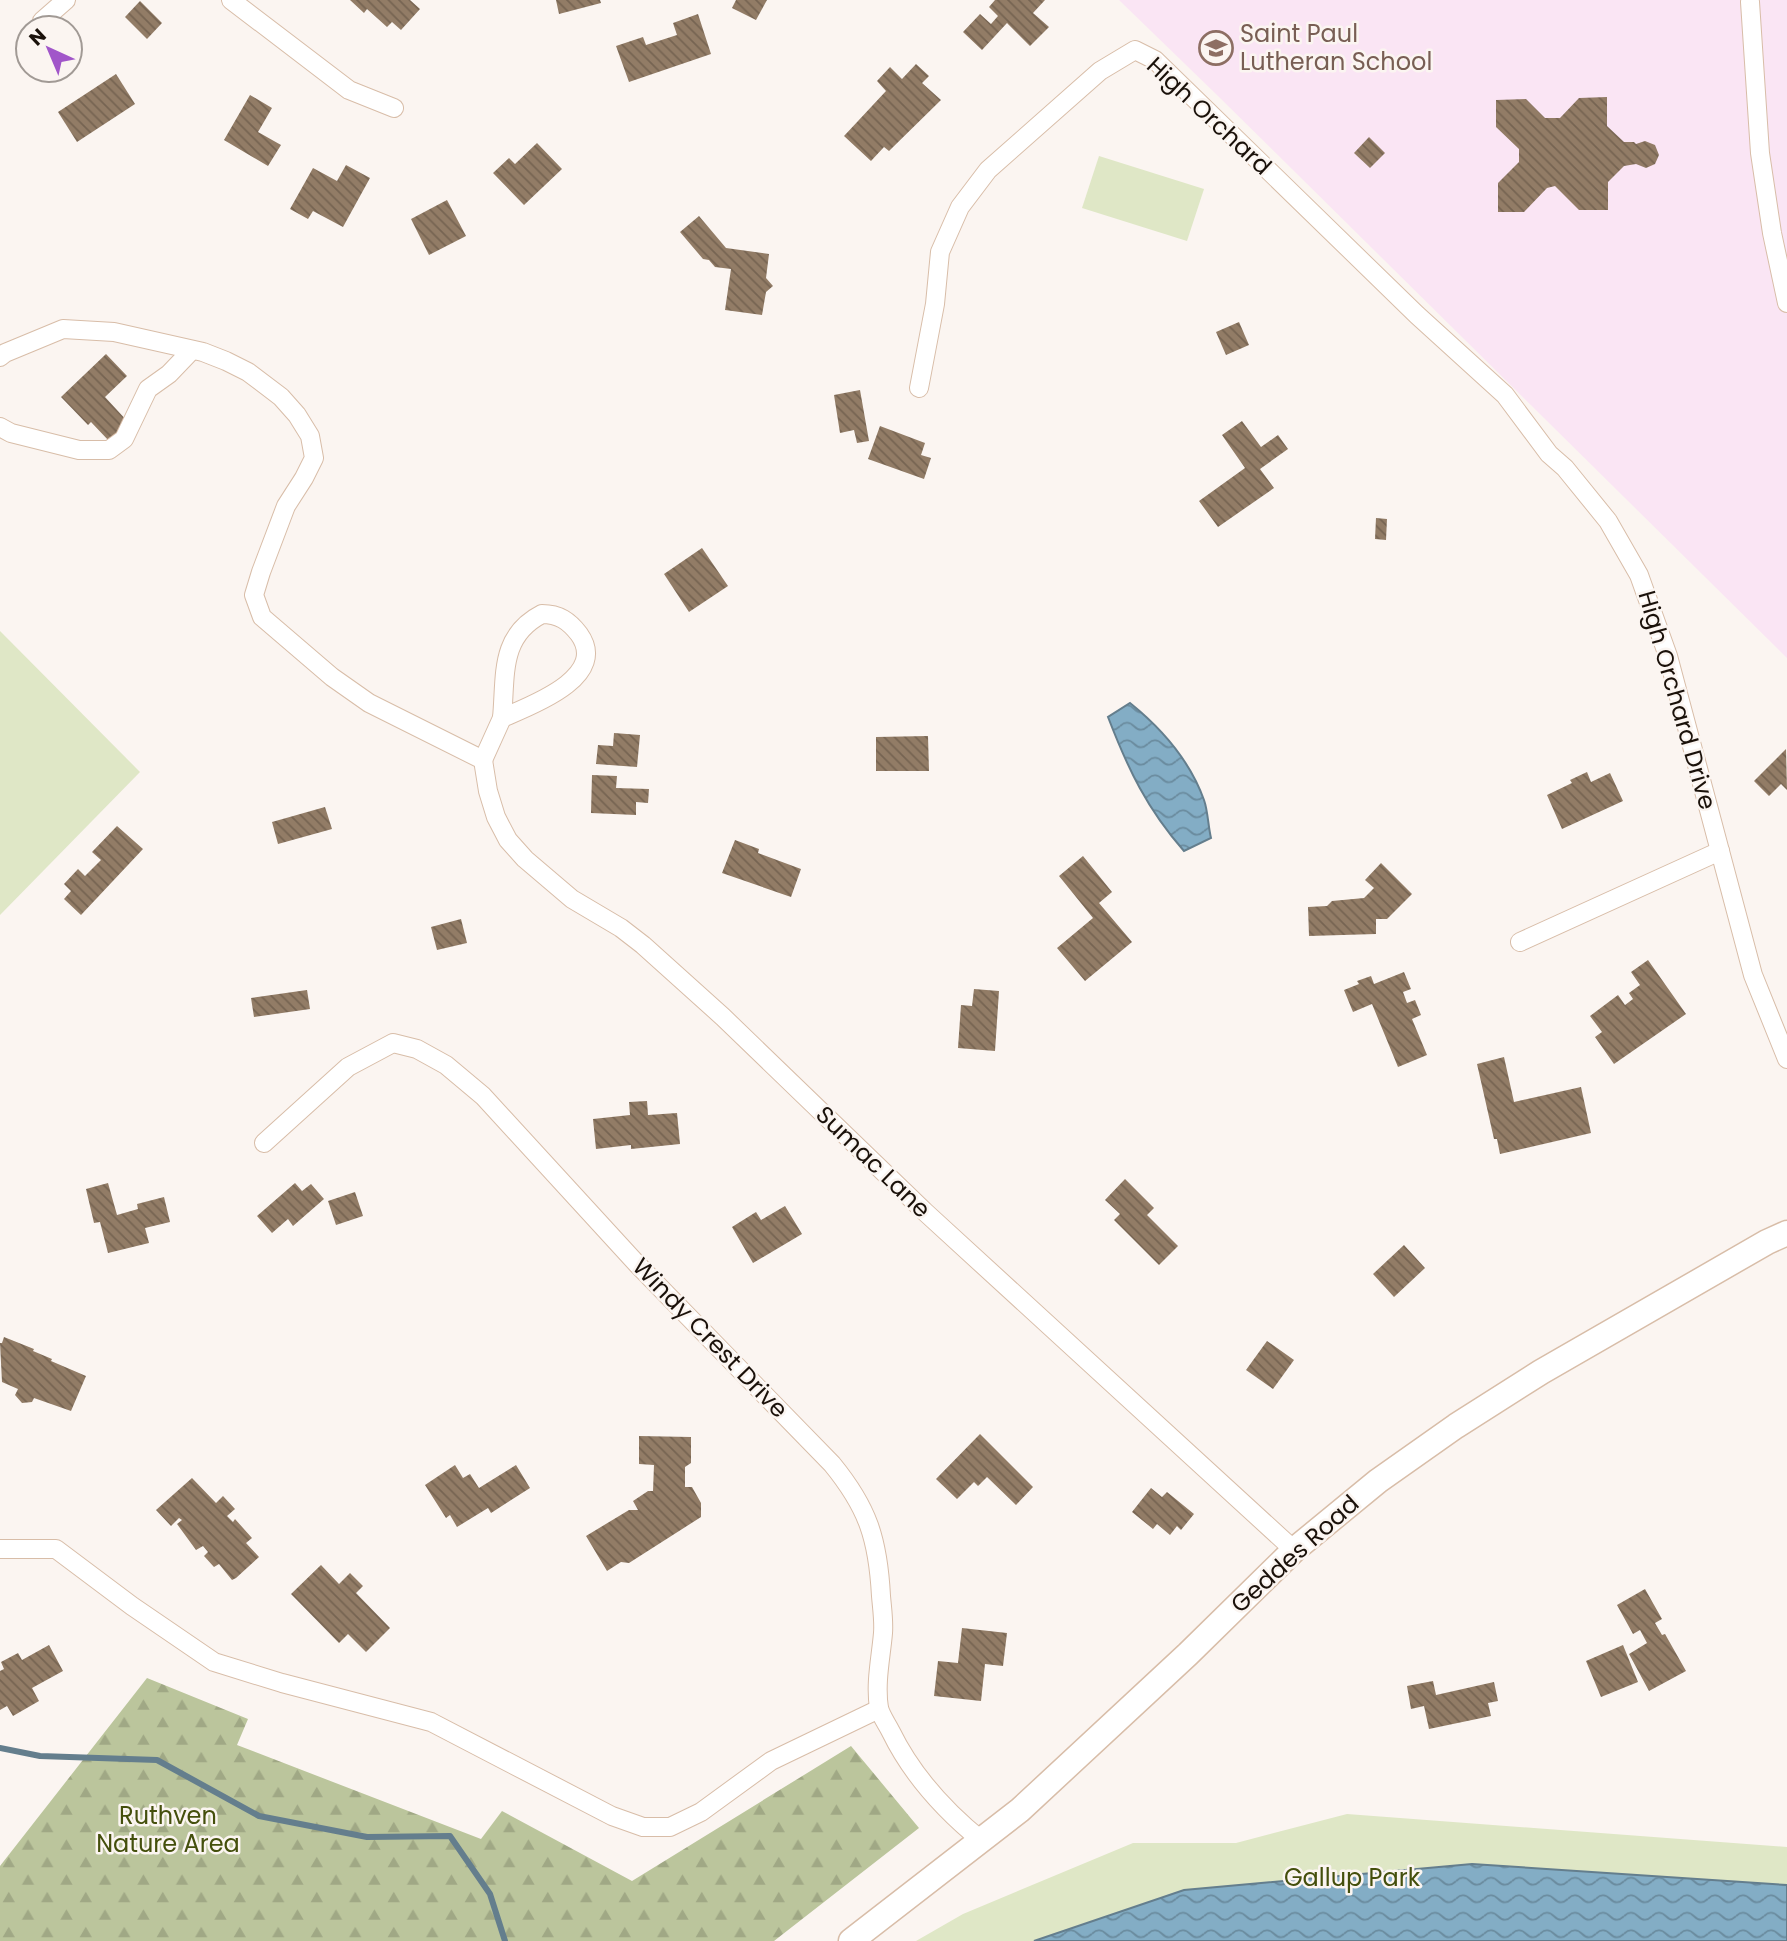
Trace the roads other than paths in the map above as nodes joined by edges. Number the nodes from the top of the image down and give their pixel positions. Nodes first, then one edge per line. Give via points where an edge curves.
1 (66, 0) edge
2 (231, 0) edge
3 (1750, 2) dead end
4 (50, 14) edge
5 (394, 108) dead end
6 (1787, 303) edge
7 (192, 350) junction
8 (0, 358) edge
9 (919, 388) dead end
10 (0, 427) edge
11 (1549, 454) joint
12 (502, 718) junction
13 (483, 760) junction
14 (1720, 851) junction
15 (1520, 942) dead end
16 (1787, 1059) edge
17 (264, 1143) dead end
18 (1787, 1233) edge
19 (0, 1549) edge
20 (1294, 1550) junction
21 (879, 1709) junction
22 (982, 1841) junction
23 (851, 1941) edge

1 - 4 street
2 - 5 street via 349,90
3 - 6 street via 1760,153
7 - 8 street via 114,332 63,329
7 - 10 street via 148,389 124,439 109,450 79,450
7 - 13 street via 248,372 281,397 310,436 314,458 286,506 254,595 262,617 369,703
9 - 11 street, High Orchard via 940,253 960,207 988,170 1100,71 1135,50 1156,60 1505,395
11 - 14 street, High Orchard Drive via 1608,521 1639,575 1668,656
12 - 12 street via 505,664 517,634 542,614 565,620 584,641 586,656 580,671 548,698
12 - 13 street
13 - 20 street, Sumac Lane via 496,817 525,859 572,899 621,928 723,1017 924,1211
14 - 15 street
14 - 16 street, High Orchard Drive via 1753,975
17 - 21 street, Windy Crest Drive via 348,1067 394,1043 446,1065 483,1096 852,1488 869,1521 879,1561 883,1630
18 - 20 main road, Geddes Road via 1464,1421 1378,1481
19 - 21 street via 56,1549 214,1662 431,1722 612,1816 643,1827 670,1827 701,1812 771,1761
20 - 22 main road, Geddes Road via 1188,1654
21 - 22 street, Windy Crest Drive via 924,1784
22 - 23 main road, Geddes Road

